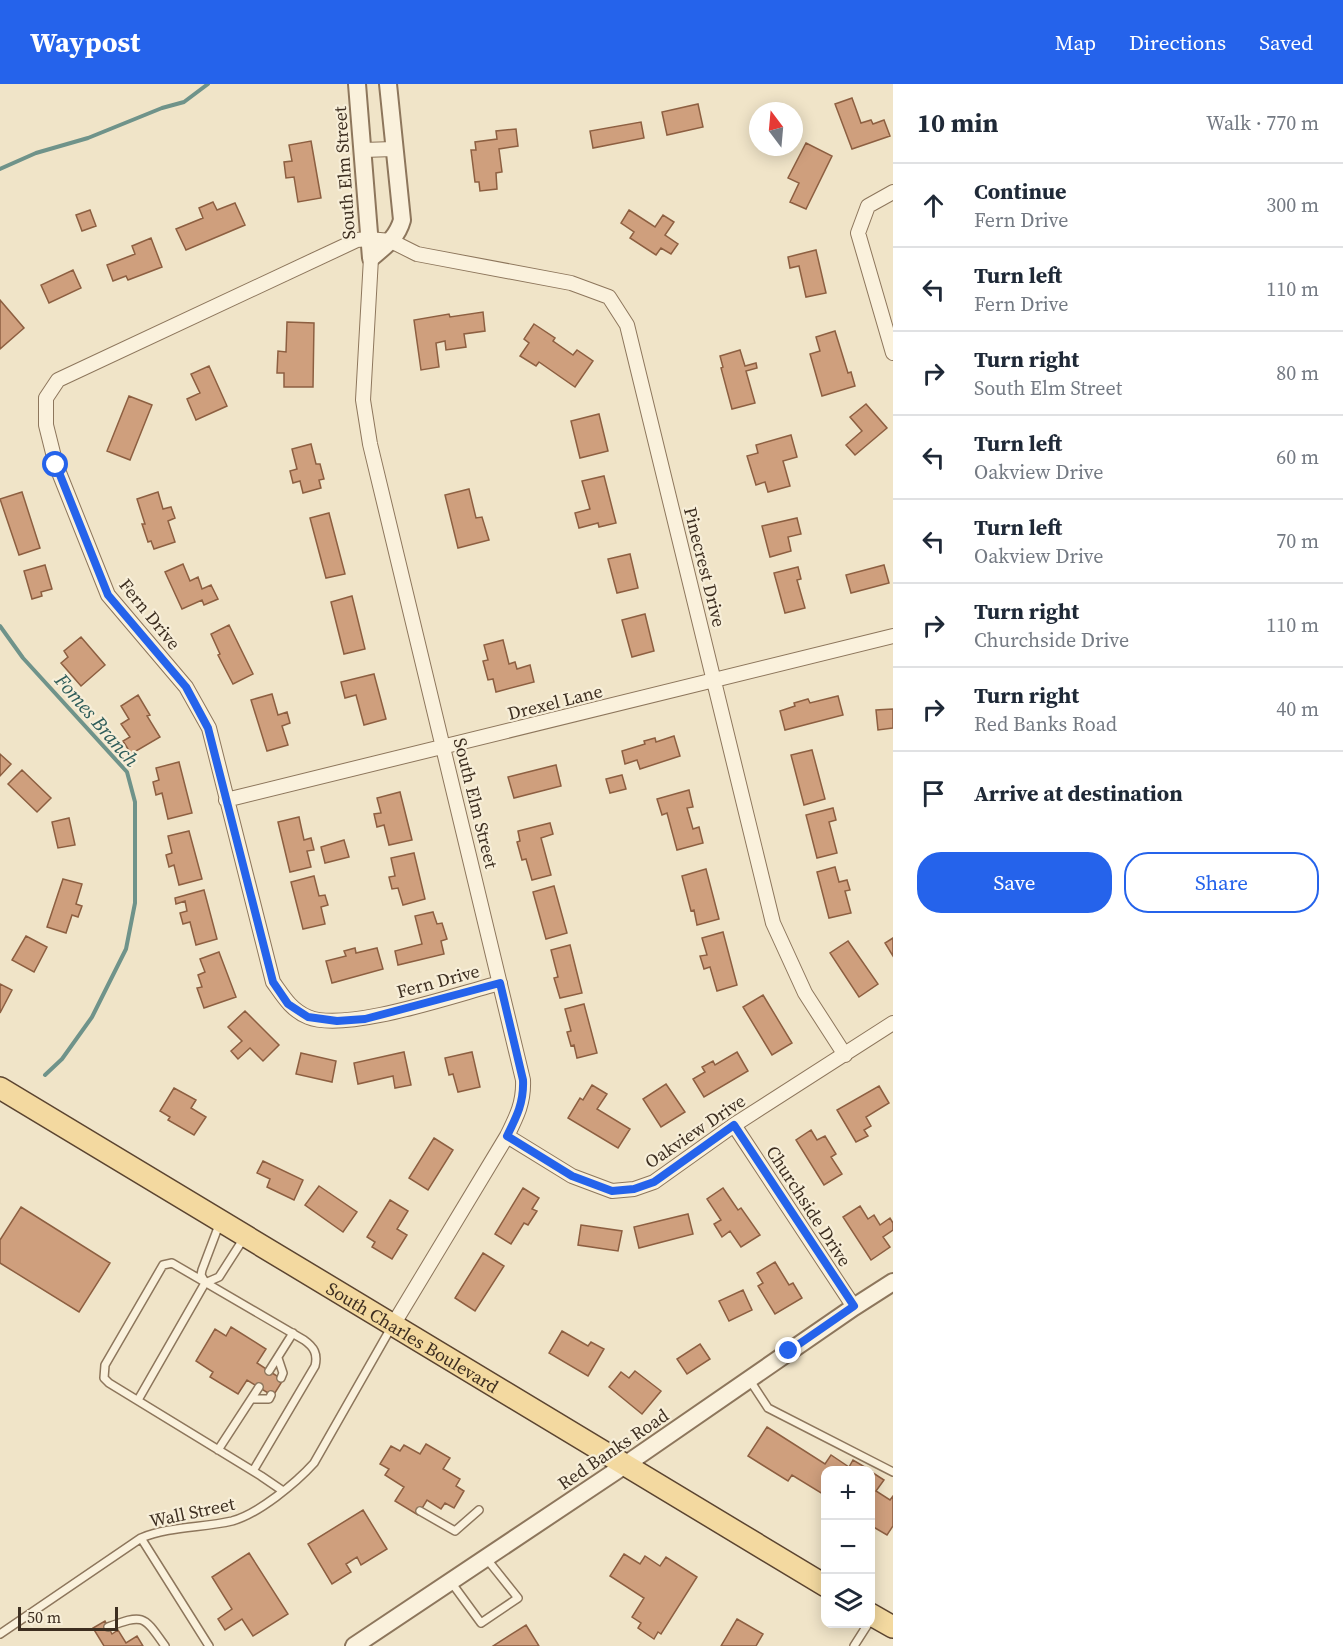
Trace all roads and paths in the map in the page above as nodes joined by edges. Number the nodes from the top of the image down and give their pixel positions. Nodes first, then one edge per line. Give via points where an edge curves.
1 (357, 84) edge
2 (388, 84) edge
3 (394, 149) junction
4 (363, 150) junction
5 (893, 192) edge
6 (368, 239) junction
7 (391, 241) junction
8 (371, 258) junction
9 (893, 353) edge
10 (893, 636) edge
11 (714, 681) junction
12 (443, 747) junction
13 (226, 800) junction
14 (500, 983) junction
15 (893, 1023) edge
16 (845, 1055) junction
17 (0, 1088) edge
18 (734, 1125) junction
19 (507, 1136) junction
20 (219, 1222) junction
21 (245, 1236) junction
22 (893, 1282) edge
23 (205, 1283) junction
24 (854, 1306) junction
25 (393, 1325) junction
26 (292, 1334) junction
27 (278, 1358) junction
28 (269, 1371) dead end
29 (281, 1378) dead end
30 (748, 1379) junction
31 (259, 1387) dead end
32 (271, 1395) dead end
33 (252, 1399) junction
34 (138, 1400) junction
35 (218, 1450) junction
36 (625, 1465) junction
37 (253, 1471) junction
38 (893, 1472) edge
39 (283, 1491) junction
40 (479, 1510) dead end
41 (420, 1511) dead end
42 (141, 1539) junction
43 (486, 1558) junction
44 (451, 1582) junction
45 (821, 1584) edge
46 (875, 1620) edge
47 (108, 1627) dead end
48 (893, 1627) edge
49 (864, 1628) edge
50 (0, 1634) edge
51 (362, 1644) edge
52 (165, 1646) edge
53 (209, 1646) edge
54 (854, 1646) edge

1 - 4 street, South Elm Street
2 - 3 street, South Elm Street
3 - 4 street
3 - 7 street, South Elm Street via 402,220
4 - 6 street, South Elm Street
5 - 9 street via 868,206 858,233
6 - 7 street, Fern Drive
6 - 8 street, South Elm Street
6 - 13 street, Fern Drive via 357,240 58,380 46,398 46,425 56,465 108,595 186,687 208,728
7 - 8 street, South Elm Street
7 - 11 street, Pinecrest Drive via 417,254 571,283 609,297 627,325
8 - 12 street, South Elm Street via 363,400 370,444
10 - 11 street, Drexel Lane
11 - 12 street, Drexel Lane
11 - 16 street, Pinecrest Drive via 773,923 805,993
12 - 13 street, Drexel Lane
12 - 14 street, South Elm Street
13 - 14 street, Fern Drive via 273,982 288,1004 308,1017 365,1019
14 - 19 street, South Elm Street via 524,1095
15 - 16 street, Oakview Drive
16 - 18 street, Oakview Drive
17 - 20 main road, South Charles Boulevard
18 - 19 street, Oakview Drive via 654,1182 612,1191 572,1176
18 - 24 street, Churchside Drive
19 - 25 street, South Elm Street
20 - 21 main road, South Charles Boulevard
20 - 23 lane via 202,1270
21 - 23 lane via 219,1277
21 - 25 main road, South Charles Boulevard
22 - 24 street, Red Banks Road
23 - 26 lane
23 - 34 lane
23 - 34 lane via 171,1263 163,1265 105,1365 104,1378
24 - 30 street, Red Banks Road
25 - 36 main road, South Charles Boulevard
25 - 39 lane, Wall Street via 314,1463 300,1480
26 - 27 lane
26 - 37 lane via 311,1345 317,1359
27 - 28 lane
27 - 29 lane
30 - 36 street, Red Banks Road
30 - 38 lane via 768,1408
31 - 33 lane
32 - 33 lane via 268,1399
33 - 35 lane
34 - 35 lane
35 - 37 lane
36 - 43 street, Red Banks Road
36 - 45 main road, South Charles Boulevard
37 - 39 lane
39 - 42 lane, Wall Street via 244,1517
40 - 41 lane via 455,1531
42 - 50 lane, Wall Street
42 - 53 lane
43 - 44 street, Red Banks Road
43 - 44 lane via 518,1598 481,1623
44 - 51 street, Red Banks Road
46 - 48 main road
47 - 52 lane via 134,1618 148,1621
49 - 54 lane

